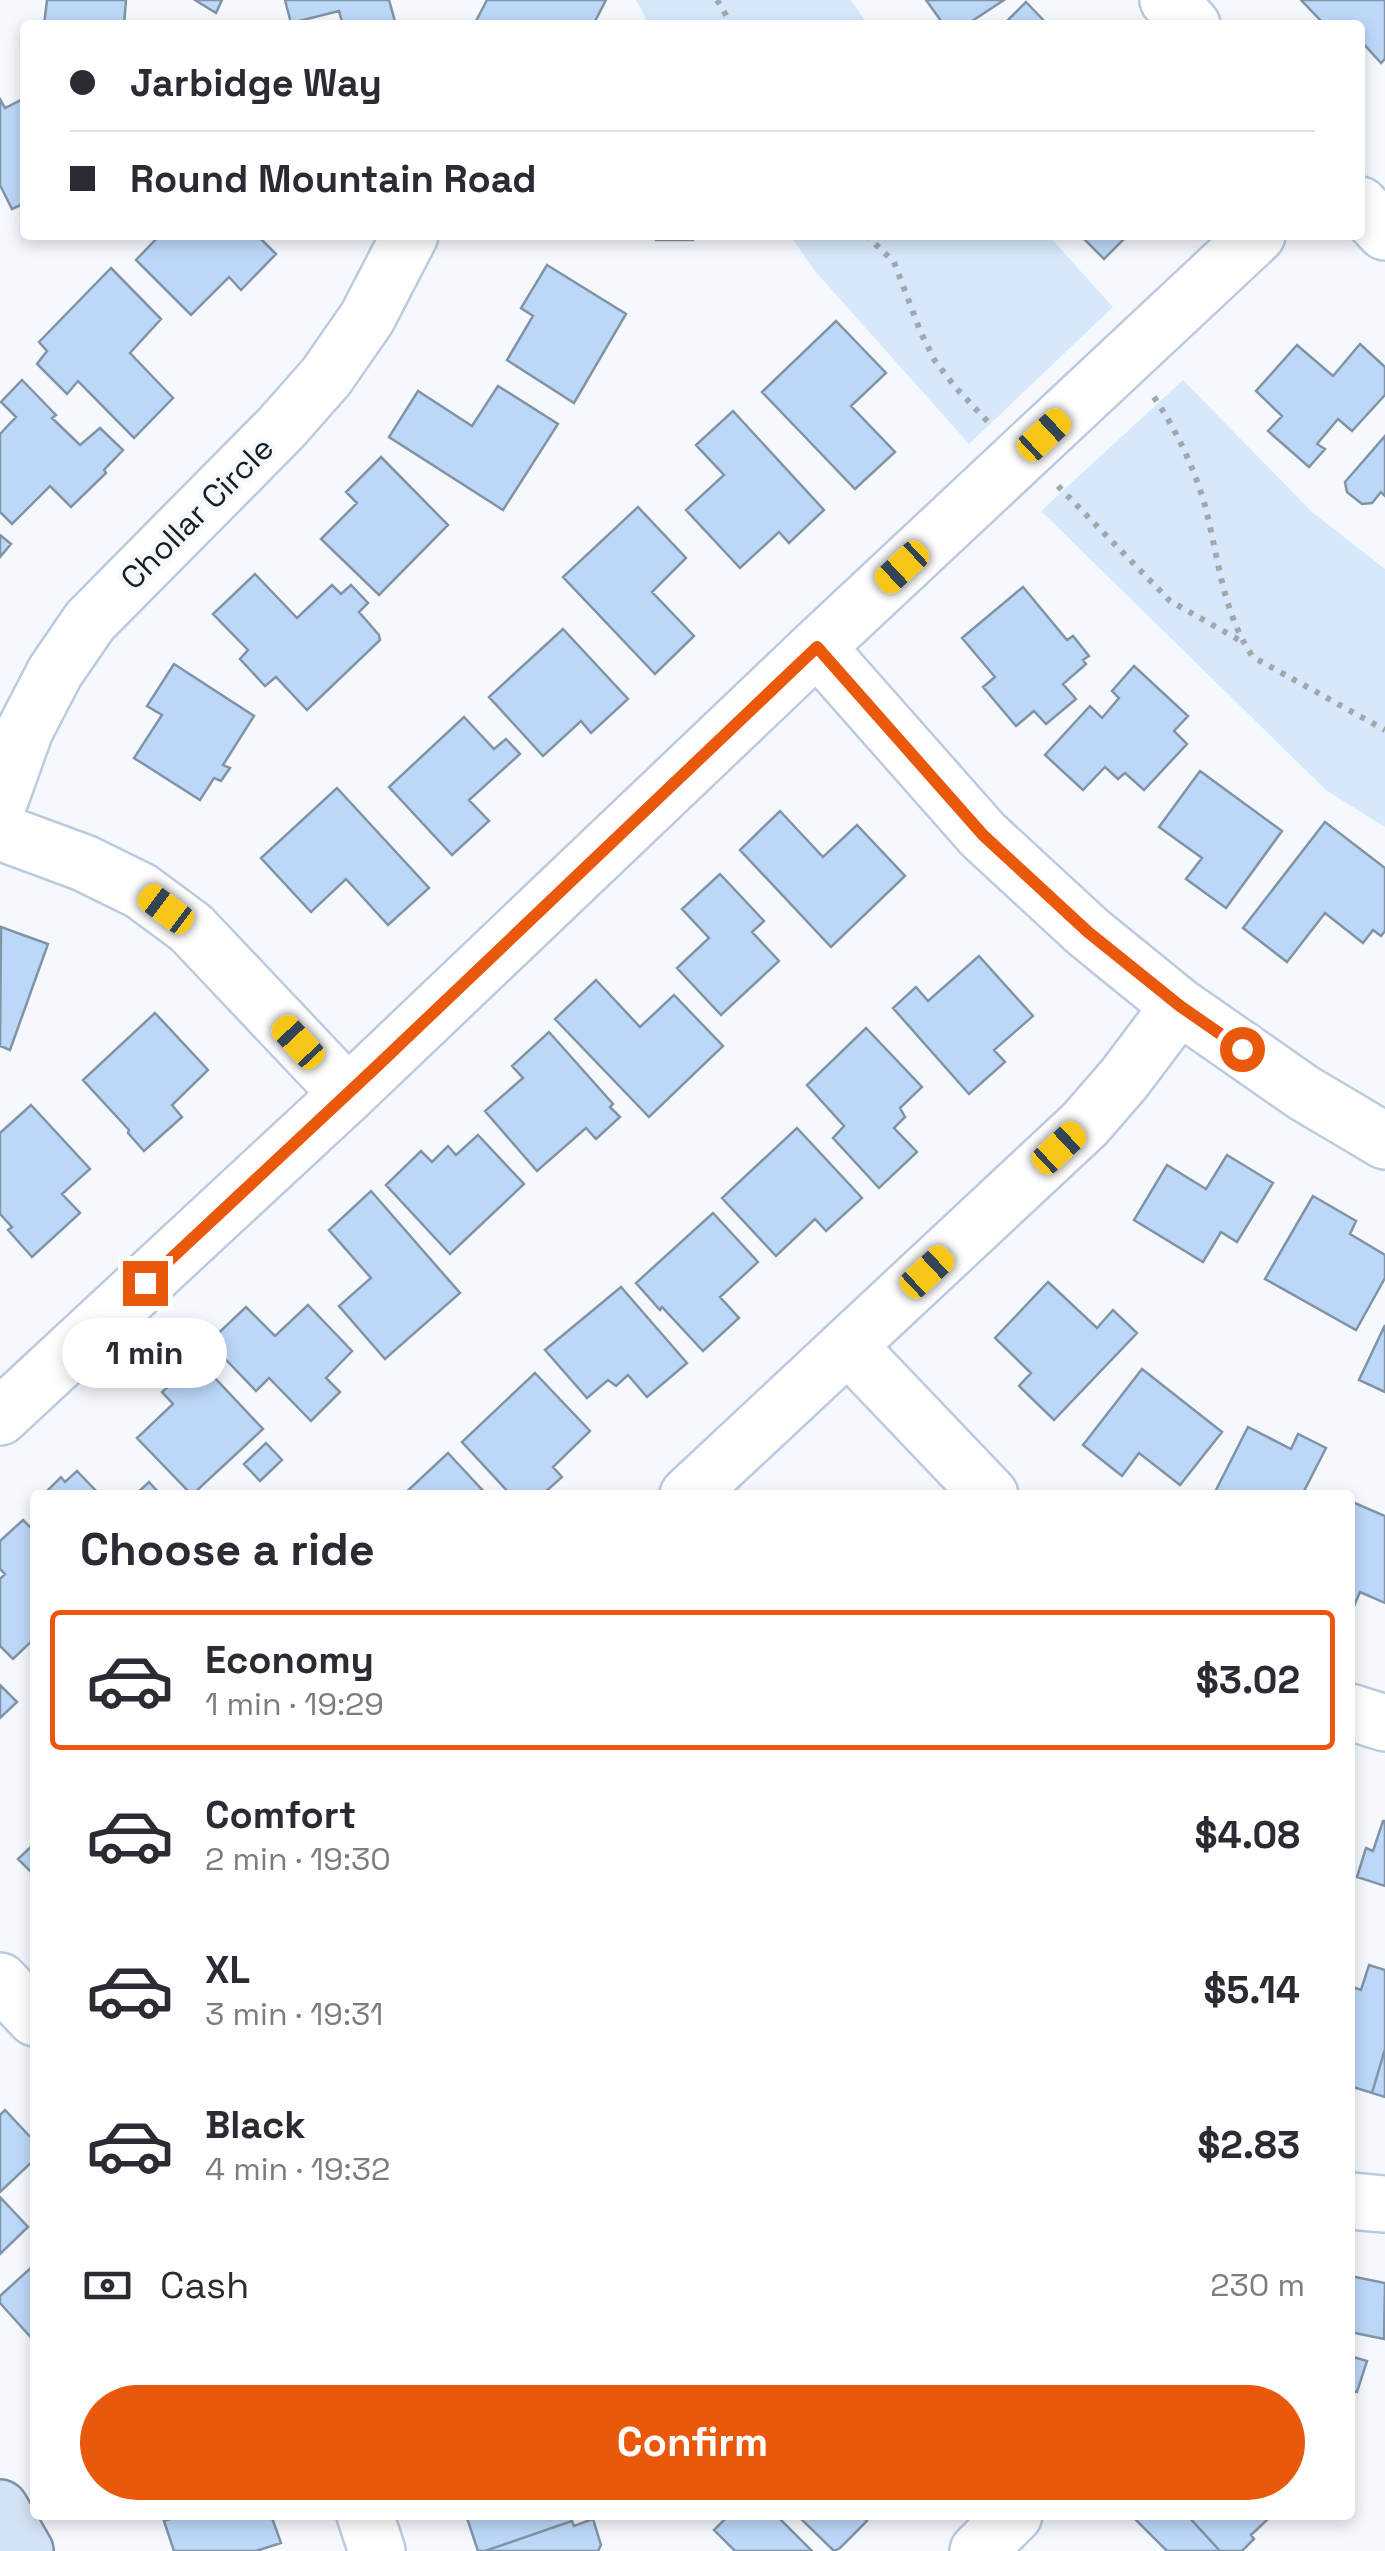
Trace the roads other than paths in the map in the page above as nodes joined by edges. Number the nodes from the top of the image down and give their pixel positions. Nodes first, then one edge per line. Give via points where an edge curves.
1 (1168, 0) edge
2 (1187, 20) edge
3 (1365, 210) edge
4 (1385, 232) edge
5 (407, 240) edge
6 (1252, 240) edge
7 (817, 647) junction
8 (0, 800) edge
9 (0, 832) edge
10 (1180, 1006) junction
11 (348, 1094) junction
12 (1385, 1141) edge
13 (848, 1346) junction
14 (0, 1418) edge
15 (693, 1490) edge
16 (985, 1490) edge
17 (1355, 1714) edge
18 (1385, 1723) edge
19 (0, 1981) edge
20 (30, 2013) edge
21 (1355, 2201) edge
22 (1385, 2204) edge
23 (0, 2508) edge
24 (367, 2520) edge
25 (1009, 2520) edge
26 (25, 2551) edge
27 (377, 2551) edge
28 (978, 2551) edge

1 - 2 street
3 - 4 street
5 - 8 street, Chollar Circle via 367,318 326,377 90,621 54,672
6 - 7 street
7 - 10 street via 983,835
7 - 11 street
9 - 11 street via 141,890 191,928
10 - 12 street
10 - 13 street via 1085,1124
11 - 14 street
13 - 15 street
13 - 16 street
17 - 18 street
19 - 20 street
21 - 22 street
23 - 26 main road
24 - 27 street
25 - 28 street

